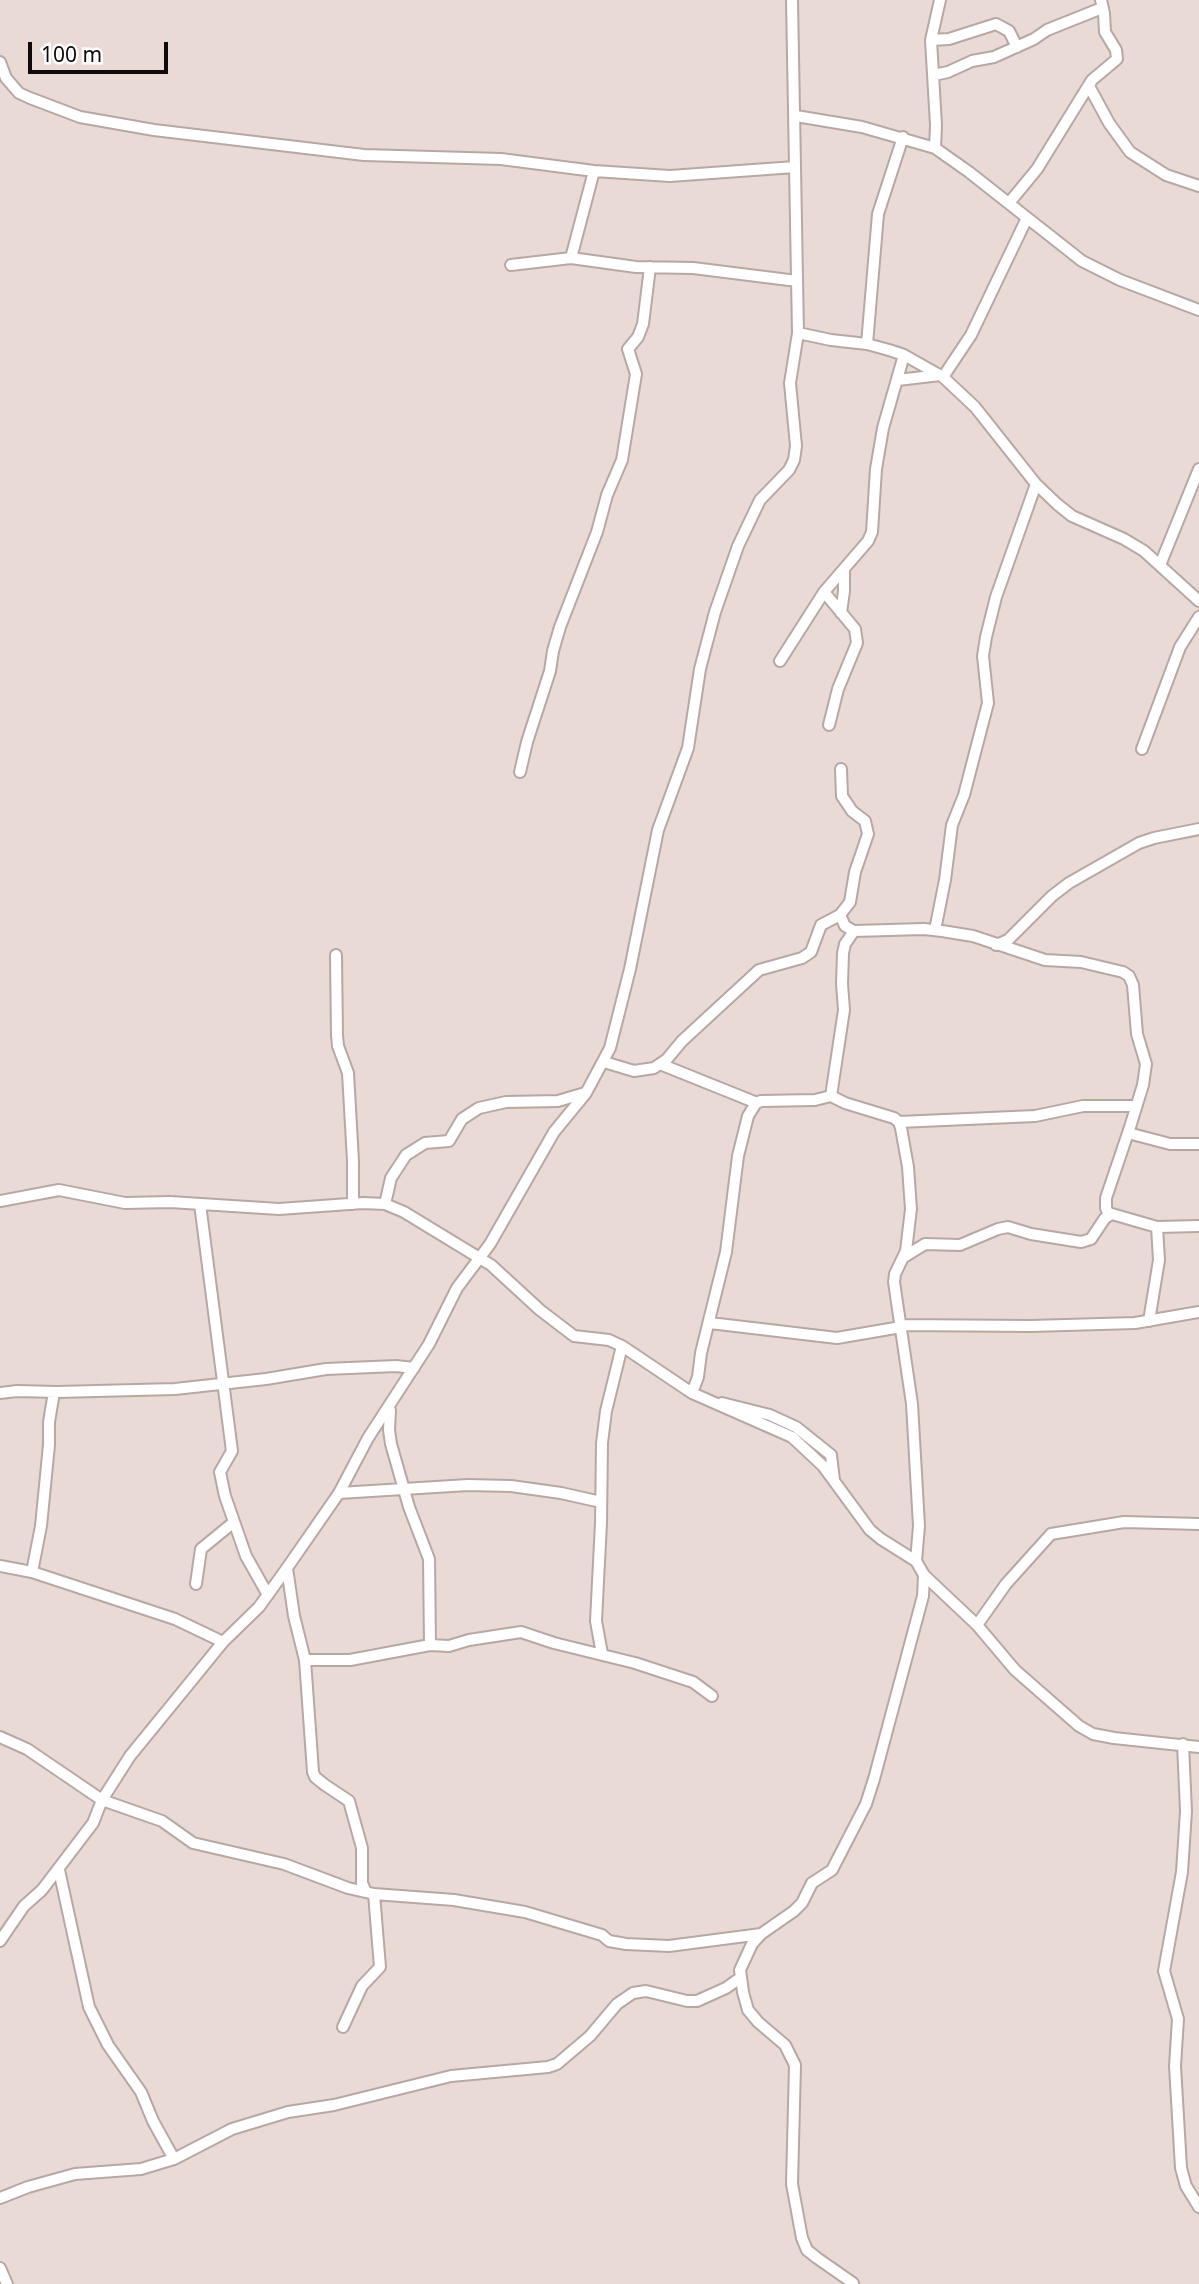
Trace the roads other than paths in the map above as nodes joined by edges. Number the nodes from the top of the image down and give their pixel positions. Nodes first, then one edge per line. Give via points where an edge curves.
1 (792, 0) edge
2 (940, 0) edge
3 (1102, 4) edge
4 (931, 40) junction
5 (1017, 47) junction
6 (0, 62) edge
7 (934, 75) junction
8 (1089, 86) junction
9 (796, 116) junction
10 (903, 137) junction
11 (935, 148) junction
12 (795, 167) junction
13 (594, 171) junction
14 (1199, 186) edge
15 (1009, 203) junction
16 (1027, 218) junction
17 (571, 258) junction
18 (511, 265) dead end
19 (650, 267) junction
20 (797, 281) junction
21 (1199, 310) edge
22 (798, 333) junction
23 (867, 344) junction
24 (904, 355) junction
25 (942, 376) junction
26 (898, 380) junction
27 (1199, 469) edge
28 (1036, 484) junction
29 (1160, 565) junction
30 (844, 570) junction
31 (824, 592) junction
32 (1199, 601) edge
33 (841, 613) junction
34 (1199, 617) edge
35 (780, 661) dead end
36 (829, 725) dead end
37 (1142, 748) dead end
38 (841, 769) dead end
39 (520, 772) dead end
40 (1199, 829) edge
41 (840, 915) junction
42 (935, 930) junction
43 (854, 931) junction
44 (996, 945) junction
45 (336, 955) dead end
46 (604, 1062) junction
47 (660, 1064) junction
48 (586, 1093) junction
49 (831, 1096) junction
50 (757, 1103) junction
51 (1135, 1106) junction
52 (900, 1122) junction
53 (1128, 1133) junction
54 (1199, 1144) edge
55 (0, 1201) edge
56 (200, 1204) junction
57 (353, 1204) junction
58 (385, 1204) junction
59 (1109, 1215) junction
60 (1199, 1226) edge
61 (1157, 1227) junction
62 (904, 1256) junction
63 (480, 1258) junction
64 (1199, 1312) edge
65 (1149, 1321) junction
66 (709, 1322) junction
67 (900, 1326) junction
68 (622, 1346) junction
69 (414, 1368) junction
70 (223, 1383) junction
71 (54, 1392) junction
72 (0, 1393) edge
73 (692, 1393) junction
74 (390, 1408) junction
75 (403, 1488) junction
76 (339, 1493) junction
77 (601, 1502) junction
78 (234, 1522) junction
79 (1199, 1524) edge
80 (916, 1561) junction
81 (0, 1566) edge
82 (288, 1569) junction
83 (33, 1572) junction
84 (924, 1575) junction
85 (196, 1584) dead end
86 (268, 1595) junction
87 (977, 1625) junction
88 (223, 1642) junction
89 (430, 1645) junction
90 (602, 1654) junction
91 (304, 1660) junction
92 (712, 1696) dead end
93 (0, 1737) edge
94 (1183, 1744) junction
95 (1199, 1746) edge
96 (102, 1800) junction
97 (59, 1870) junction
98 (370, 1893) junction
99 (761, 1934) junction
100 (0, 1941) edge
101 (740, 1978) junction
102 (343, 2027) dead end
103 (174, 2159) junction
104 (0, 2198) edge
105 (1199, 2207) edge
106 (0, 2268) edge
107 (853, 2283) edge
108 (7, 2284) edge

1 - 9 street
2 - 4 street
3 - 5 street
3 - 8 street via 1105,32 1117,59
4 - 5 street via 996,24 1009,31
4 - 7 street
5 - 7 street
6 - 13 street via 19,93 80,117 352,154 501,159
7 - 11 street
8 - 14 street via 1130,152 1166,176
8 - 15 street via 1037,169
9 - 10 street
9 - 12 street
10 - 11 street
10 - 23 street via 878,214
11 - 15 street
12 - 13 street via 670,176
12 - 20 street
13 - 17 street
15 - 16 street
16 - 21 street via 1101,272
16 - 25 street via 971,335
17 - 18 street
17 - 19 street
19 - 20 street
19 - 39 street via 643,324 628,349 636,374 622,460 560,627
20 - 22 street
22 - 23 street
22 - 46 street via 790,383 794,460 760,500 715,611 700,669 688,748 658,830 631,969
23 - 24 street
24 - 25 street
24 - 26 street
25 - 26 street
25 - 28 street via 983,416
26 - 30 street via 876,468 872,532 864,549
27 - 29 street
28 - 29 street via 1072,516 1124,539
28 - 42 street via 986,637 983,656 988,703 952,825
29 - 32 street
30 - 31 street
30 - 33 street
31 - 33 street
31 - 35 street
33 - 36 street via 855,629 857,643
34 - 37 street via 1180,647
38 - 41 street via 842,796 868,829 850,902
40 - 44 street via 1139,843 1069,883 1008,940
41 - 43 street
41 - 47 street via 821,925 811,952 759,970
42 - 43 street
42 - 44 street
43 - 49 street via 843,953 844,1010
44 - 51 street via 1129,976 1146,1064
45 - 57 street via 338,1046 350,1093
46 - 47 street via 634,1071
46 - 48 street
47 - 50 street
48 - 58 street via 558,1101 506,1102 479,1108 462,1119 449,1141 425,1143 405,1156 391,1178
48 - 63 street via 554,1132
49 - 50 street
49 - 52 street
50 - 66 street via 748,1116 738,1156 726,1252
51 - 52 street via 1083,1106 1035,1116
51 - 53 street
52 - 62 street via 911,1194
53 - 54 street via 1170,1144
53 - 59 street via 1106,1198
55 - 56 street via 59,1190 125,1203
56 - 57 street via 279,1209
56 - 70 street
57 - 58 street
58 - 63 street
59 - 61 street
59 - 62 street via 1091,1240 1081,1242 1008,1227 960,1245 925,1244
60 - 61 street
61 - 65 street via 1159,1260
62 - 67 street via 894,1277
63 - 68 street via 574,1336
63 - 69 street via 467,1271
64 - 65 street
65 - 67 street
66 - 67 street via 838,1338
66 - 73 street
67 - 80 street via 912,1405 919,1526
68 - 73 street
68 - 77 street via 605,1420
69 - 70 street via 326,1369
69 - 74 street
70 - 71 street
70 - 78 street via 232,1451 220,1470
71 - 72 street
71 - 83 street
73 - 80 street via 792,1437 817,1460 870,1530
74 - 75 street via 389,1430
74 - 76 street
75 - 76 street
75 - 77 street via 524,1487
75 - 89 street via 429,1559
76 - 82 street
77 - 90 street via 596,1621
78 - 85 street via 201,1549
78 - 86 street via 251,1568
79 - 87 street via 1124,1522 1051,1534
80 - 84 street
81 - 83 street
82 - 86 street
82 - 91 street
83 - 88 street via 175,1619
84 - 87 street
84 - 99 street via 914,1633 866,1804 832,1870 812,1883 794,1911
86 - 88 street
87 - 94 street via 1014,1670 1086,1730 1124,1740
88 - 96 street via 130,1756
89 - 90 street via 449,1646 521,1632
89 - 91 street via 350,1660
90 - 92 street via 693,1682
91 - 98 street via 313,1772 349,1801 362,1848 362,1883
93 - 96 street via 27,1749
94 - 95 street
94 - 105 street via 1186,1811 1182,1872 1164,1971 1178,2019 1175,2066 1181,2168
96 - 97 street via 93,1823
96 - 98 street via 162,1821 192,1843 284,1864
97 - 100 street via 24,1906
97 - 103 street via 89,2007 108,2045 141,2092
98 - 99 street via 525,1912 619,1943 669,1946
98 - 102 street via 380,1967 362,1986
99 - 101 street via 742,1962
101 - 103 street via 697,2001 646,1991 633,1993 617,2004 590,2036 548,2067 451,2076 355,2101 288,2112 232,2129
101 - 107 street via 748,2010 785,2045 795,2065 792,2184 802,2238 807,2250
103 - 104 street via 125,2172 75,2174
106 - 108 street

